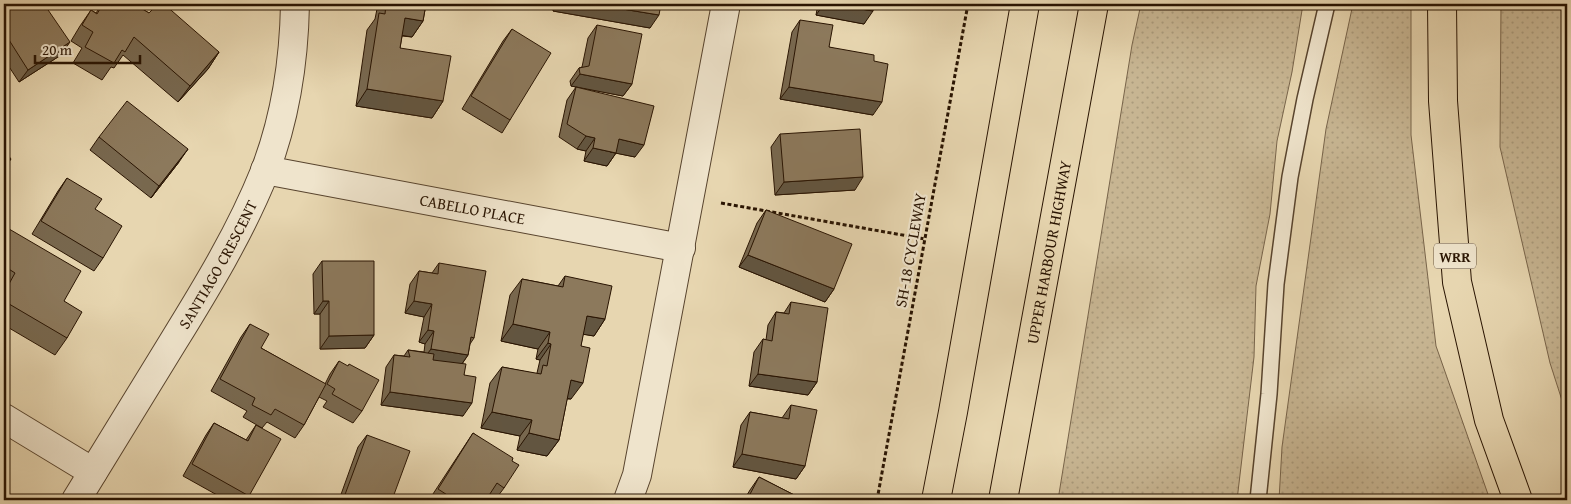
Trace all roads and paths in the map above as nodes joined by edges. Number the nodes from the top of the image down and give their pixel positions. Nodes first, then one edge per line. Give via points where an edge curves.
1 (295, 4) edge
2 (726, 4) edge
3 (968, 4) edge
4 (1025, 4) edge
5 (1094, 4) edge
6 (1327, 4) edge
7 (1442, 4) edge
8 (265, 170) junction
9 (720, 203) dead end
10 (925, 238) junction
11 (681, 248) junction
12 (4, 418) edge
13 (93, 472) junction
14 (76, 500) edge
15 (628, 500) edge
16 (877, 500) edge
17 (936, 500) edge
18 (1003, 500) edge
19 (1258, 500) edge
20 (1518, 500) edge

1 - 8 street, SANTIAGO CRESCENT via 281,116
2 - 11 street
3 - 10 path, SH-18 CYCLEWAY
4 - 17 main road
5 - 18 main road, UPPER HARBOUR HIGHWAY
6 - 19 lane via 1290,177 1276,284
7 - 20 main road, WRR via 1443,101 1457,282 1489,420
8 - 11 street, CABELLO PLACE
8 - 13 street, SANTIAGO CRESCENT via 252,202 208,284
9 - 10 path
10 - 16 path, SH-18 CYCLEWAY
11 - 15 street via 637,475
12 - 13 street
13 - 14 street, SANTIAGO CRESCENT

